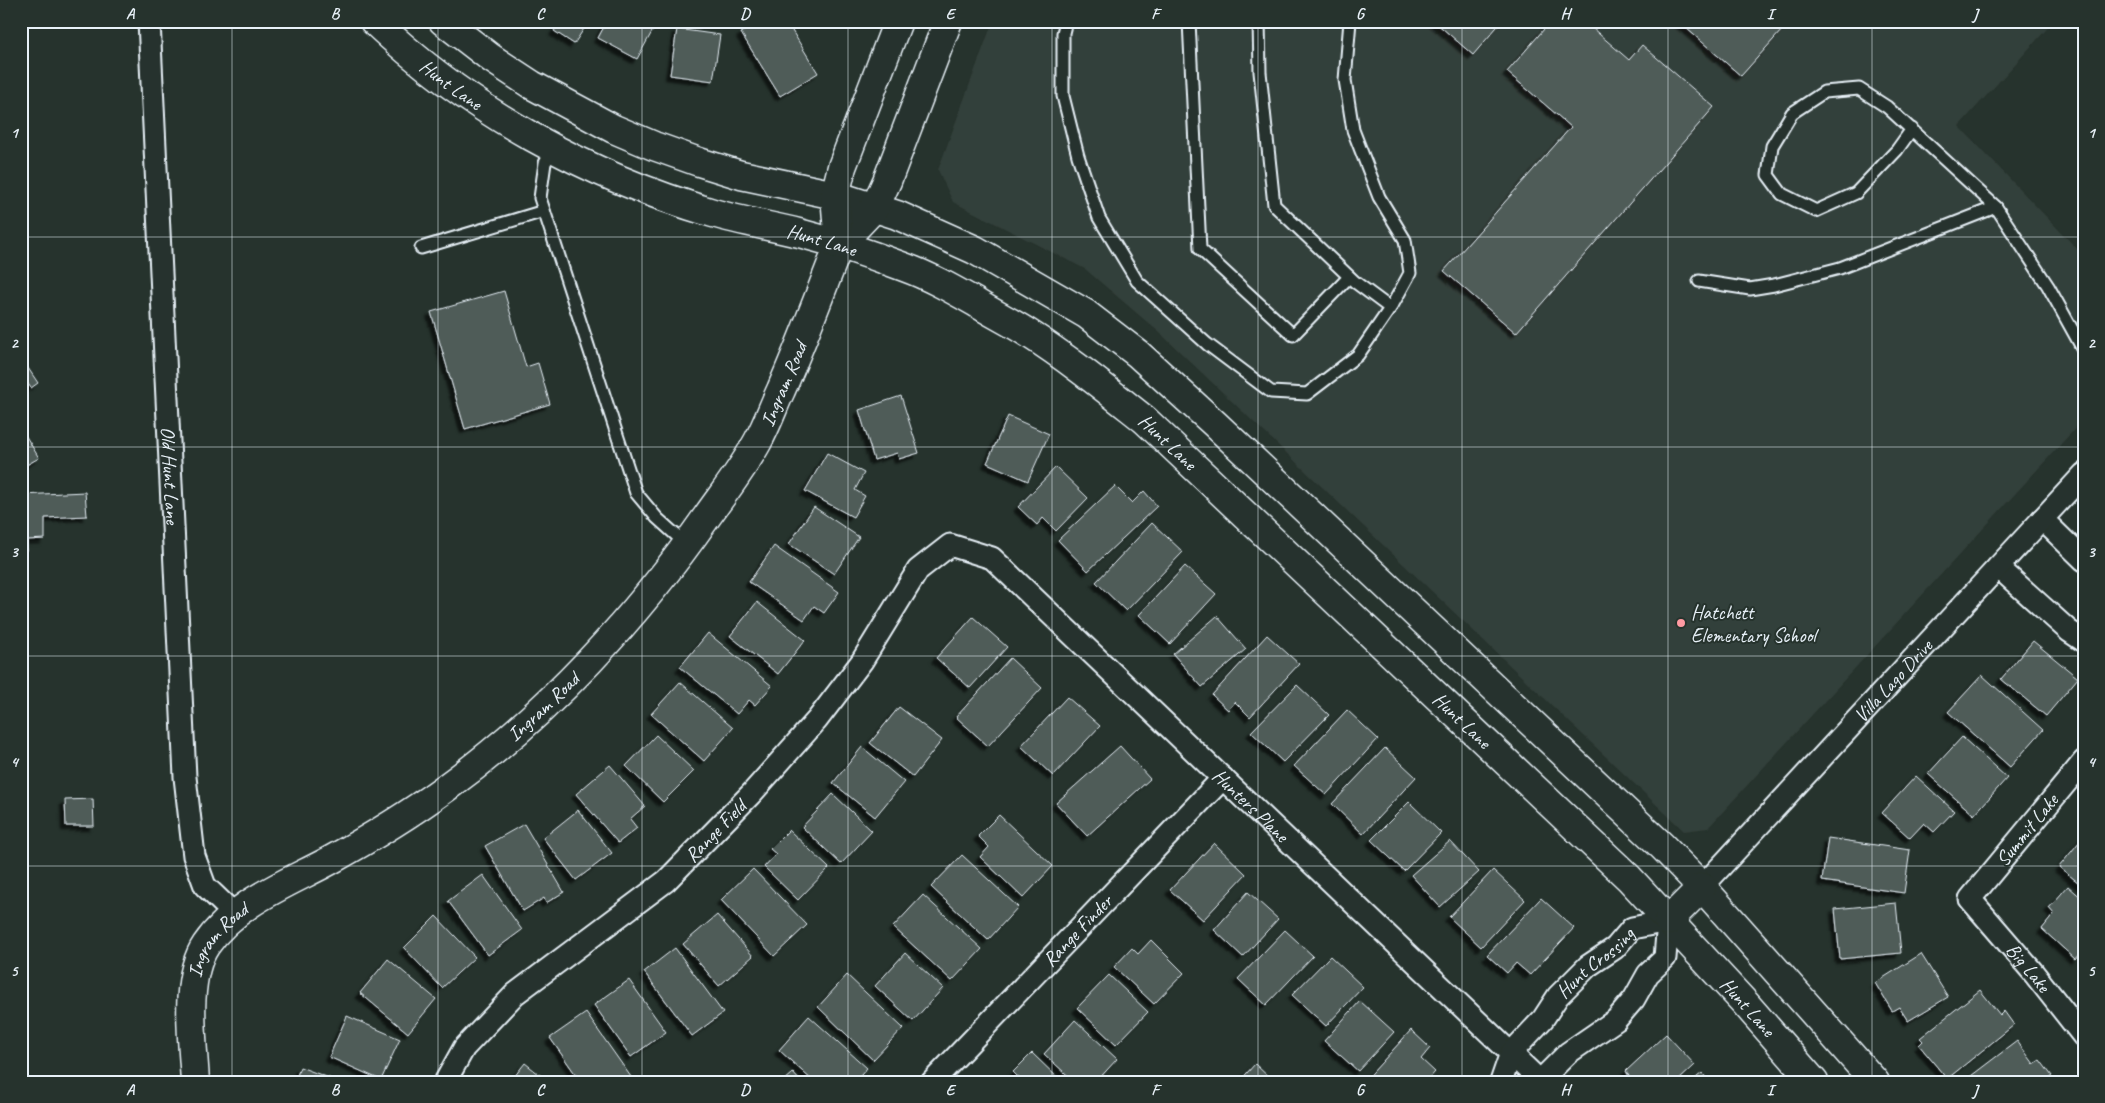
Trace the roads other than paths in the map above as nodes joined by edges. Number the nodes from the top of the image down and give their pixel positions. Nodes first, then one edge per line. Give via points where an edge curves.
1 (149, 21) edge
2 (374, 21) edge
3 (443, 21) edge
4 (898, 21) edge
5 (948, 21) edge
6 (1066, 21) edge
7 (1189, 21) edge
8 (1259, 21) edge
9 (1350, 21) edge
10 (1912, 129) junction
11 (554, 148) junction
12 (835, 195) junction
13 (875, 206) junction
14 (1996, 206) junction
15 (544, 211) junction
16 (839, 245) junction
17 (421, 248) dead end
18 (1349, 277) junction
19 (1700, 281) dead end
20 (1390, 308) junction
21 (2084, 351) edge
22 (2084, 474) edge
23 (2042, 519) junction
24 (688, 545) junction
25 (950, 545) joint
26 (2084, 560) edge
27 (1998, 567) junction
28 (2084, 641) edge
29 (2084, 761) edge
30 (1223, 778) junction
31 (1702, 887) junction
32 (1970, 899) joint
33 (234, 914) junction
34 (1668, 921) junction
35 (2084, 1037) edge
36 (1511, 1053) junction
37 (195, 1082) edge
38 (445, 1082) edge
39 (932, 1082) edge
40 (1501, 1082) edge
41 (1540, 1082) edge
42 (1814, 1082) edge
43 (1875, 1082) edge

1 - 33 street, Old Hunt Lane via 185,777 194,856 205,886
2 - 11 main road, Hunt Lane via 460,91
3 - 12 main road via 532,85 614,129 741,175
4 - 12 main road, Ingram Road via 842,167
5 - 13 main road, Ingram Road
6 - 20 lane via 1063,33 1063,96 1078,156 1099,218 1138,281 1207,344 1271,392 1307,394 1358,355
7 - 18 lane via 1200,249 1293,335
8 - 18 lane via 1260,72 1274,205
9 - 20 lane via 1345,80 1353,130 1378,197 1404,240 1410,273
10 - 10 lane via 1888,107 1859,89 1824,92 1792,113 1772,146 1768,175 1782,194 1816,211 1856,193 1897,150
10 - 14 lane
11 - 15 lane via 545,164 540,198
11 - 16 main road, Hunt Lane via 618,179 663,196 714,213
12 - 13 main road
12 - 16 main road, Ingram Road
13 - 16 main road, Ingram Road
13 - 31 main road via 975,250 1017,273 1086,314 1138,354
14 - 19 lane via 1840,268 1774,285 1750,290
14 - 21 lane via 2048,286
15 - 17 lane
15 - 24 lane via 636,493 657,518
16 - 24 main road, Ingram Road via 760,439
16 - 34 main road, Hunt Lane via 941,283 1013,324 1145,420 1621,871
18 - 20 lane
22 - 23 street, Villa Lago Drive
23 - 26 street
23 - 27 street, Villa Lago Drive
24 - 33 main road, Ingram Road via 609,641 492,751 447,787 392,823
25 - 30 street, Hunters Plane via 992,558
25 - 38 street, Range Field via 918,570 862,661 817,720 752,793 666,881 514,994 464,1048
27 - 28 street
27 - 31 street, Villa Lago Drive
29 - 32 street, Summit Lake
30 - 36 street, Hunters Plane
30 - 39 street, Range Finder
31 - 34 main road
31 - 43 main road
32 - 35 street, Big Lake
33 - 37 main road, Ingram Road via 205,946 194,978
34 - 36 street, Hunt Crossing via 1632,928 1615,948 1588,966 1558,996
34 - 41 street, Hunt Crossing via 1665,958 1648,974 1634,1000 1616,1020 1568,1053
34 - 42 main road, Hunt Lane
36 - 40 street, Hunt Crossing
36 - 41 street, Hunters Plane

